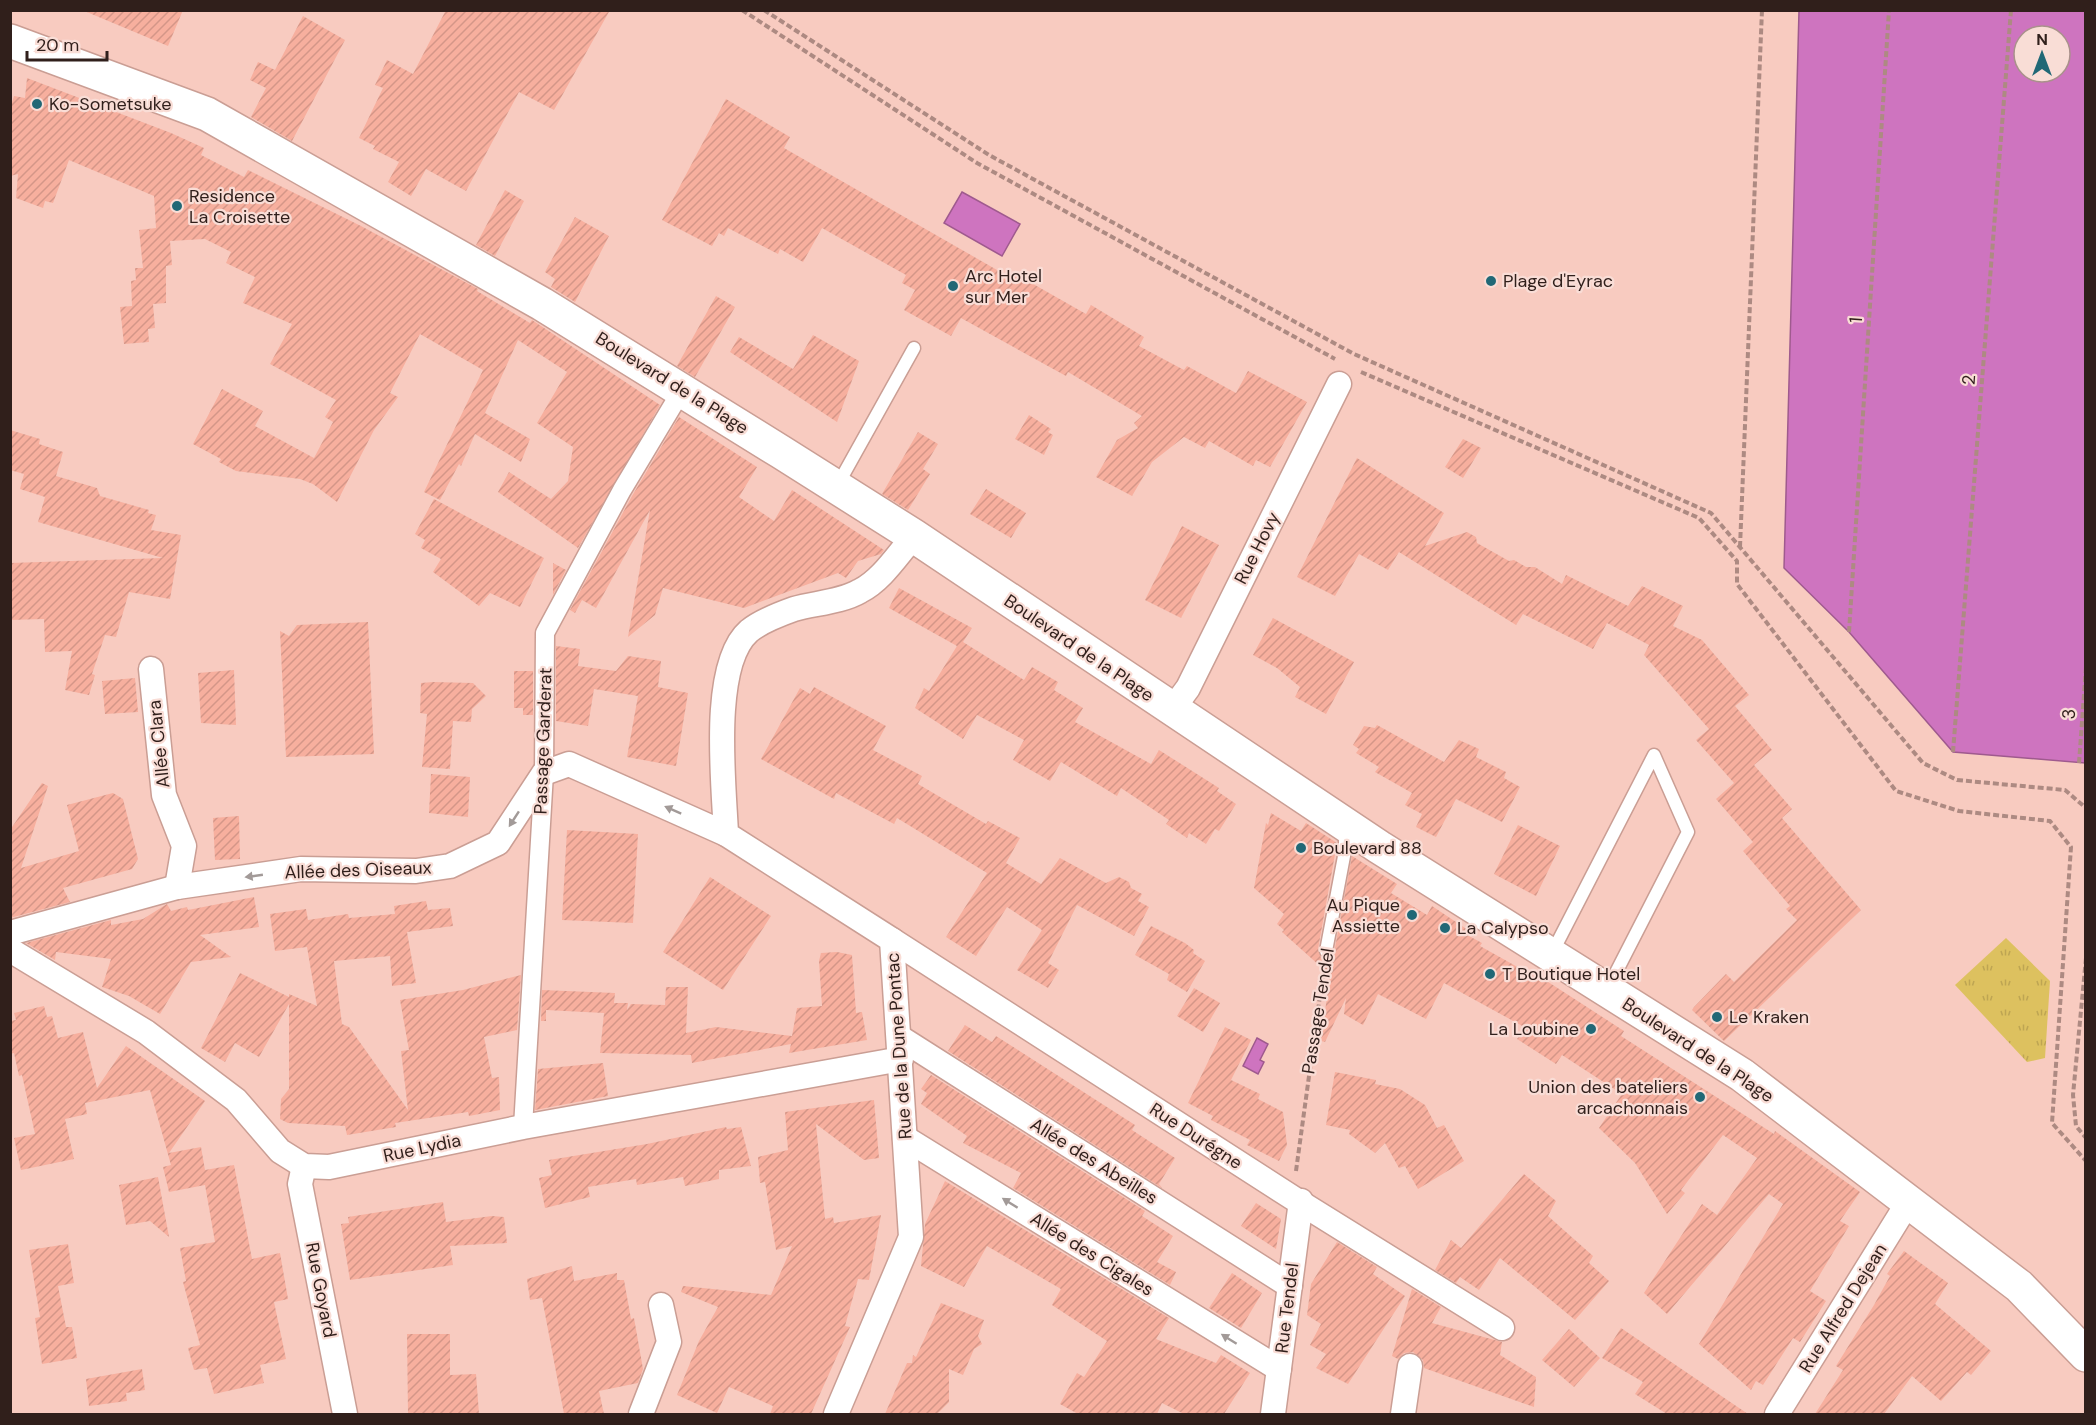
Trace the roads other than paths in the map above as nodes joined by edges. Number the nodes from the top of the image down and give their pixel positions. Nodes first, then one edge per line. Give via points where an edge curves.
1 (10, 41) edge
2 (914, 348) dead end
3 (1346, 372) road end
4 (682, 390) junction
5 (836, 487) junction
6 (914, 536) junction
7 (151, 669) dead end
8 (1171, 711) junction
9 (544, 773) junction
10 (1345, 825) junction
11 (726, 834) junction
12 (177, 887) junction
13 (10, 933) edge
14 (892, 940) junction
15 (10, 950) edge
16 (1326, 951) road end
17 (1550, 956) junction
18 (1606, 991) junction
19 (900, 1048) junction
20 (524, 1127) junction
21 (905, 1138) junction
22 (304, 1166) junction
23 (1297, 1200) junction
24 (1909, 1202) junction
25 (1290, 1286) junction
26 (661, 1305) dead end
27 (1502, 1328) dead end
28 (2085, 1355) edge
29 (1410, 1366) dead end
30 (1279, 1369) junction
31 (345, 1414) edge
32 (640, 1414) edge
33 (836, 1414) edge
34 (1273, 1414) edge
35 (1403, 1414) edge
36 (1777, 1414) edge

1 - 4 main road, Boulevard de la Plage via 207,114 543,304
2 - 5 lane
3 - 8 street, Rue Hovy via 1188,688
4 - 5 main road, Boulevard de la Plage
4 - 9 street, Passage Garderat via 622,490 545,633
5 - 6 main road, Boulevard de la Plage
6 - 8 main road, Boulevard de la Plage
6 - 11 street via 873,583 859,592 773,617 749,631 735,649 722,710
7 - 12 street, Allée Clara via 164,795 184,846
8 - 10 main road, Boulevard de la Plage
11 -> 9 street via 569,764
9 -> 12 street, Allée des Oiseaux via 498,843 450,866 416,871 301,870
9 - 20 street, Passage Garderat
10 - 16 lane, Passage Tendel via 1345,851
10 - 17 main road, Boulevard de la Plage
11 - 14 street, Rue de la Dune Pontac
12 - 13 street, Allée des Oiseaux
14 - 19 street, Rue de la Dune Pontac
14 - 23 street, Rue Durégne
15 - 22 street via 146,1032 236,1100 280,1150
17 - 18 main road, Boulevard de la Plage
17 - 18 lane via 1654,755 1688,832
18 - 24 main road, Boulevard de la Plage via 1742,1075
19 - 20 street, Rue Lydia
19 - 21 street, Rue de la Dune Pontac
19 - 25 street, Allée des Abeilles
20 - 22 street, Rue Lydia via 329,1167
30 -> 21 street, Allée des Cigales
21 - 33 street, Rue de la Dune Pontac via 911,1237
22 - 31 street, Rue Goyard via 300,1184
23 - 25 street, Rue Tendel
23 - 27 street, Rue Durégne
24 - 28 main road, Boulevard de la Plage via 2019,1286
24 - 36 street, Rue Alfred Dejean
25 - 30 street, Rue Tendel
26 - 32 street via 669,1342
29 - 35 street
30 - 34 street, Rue Tendel

